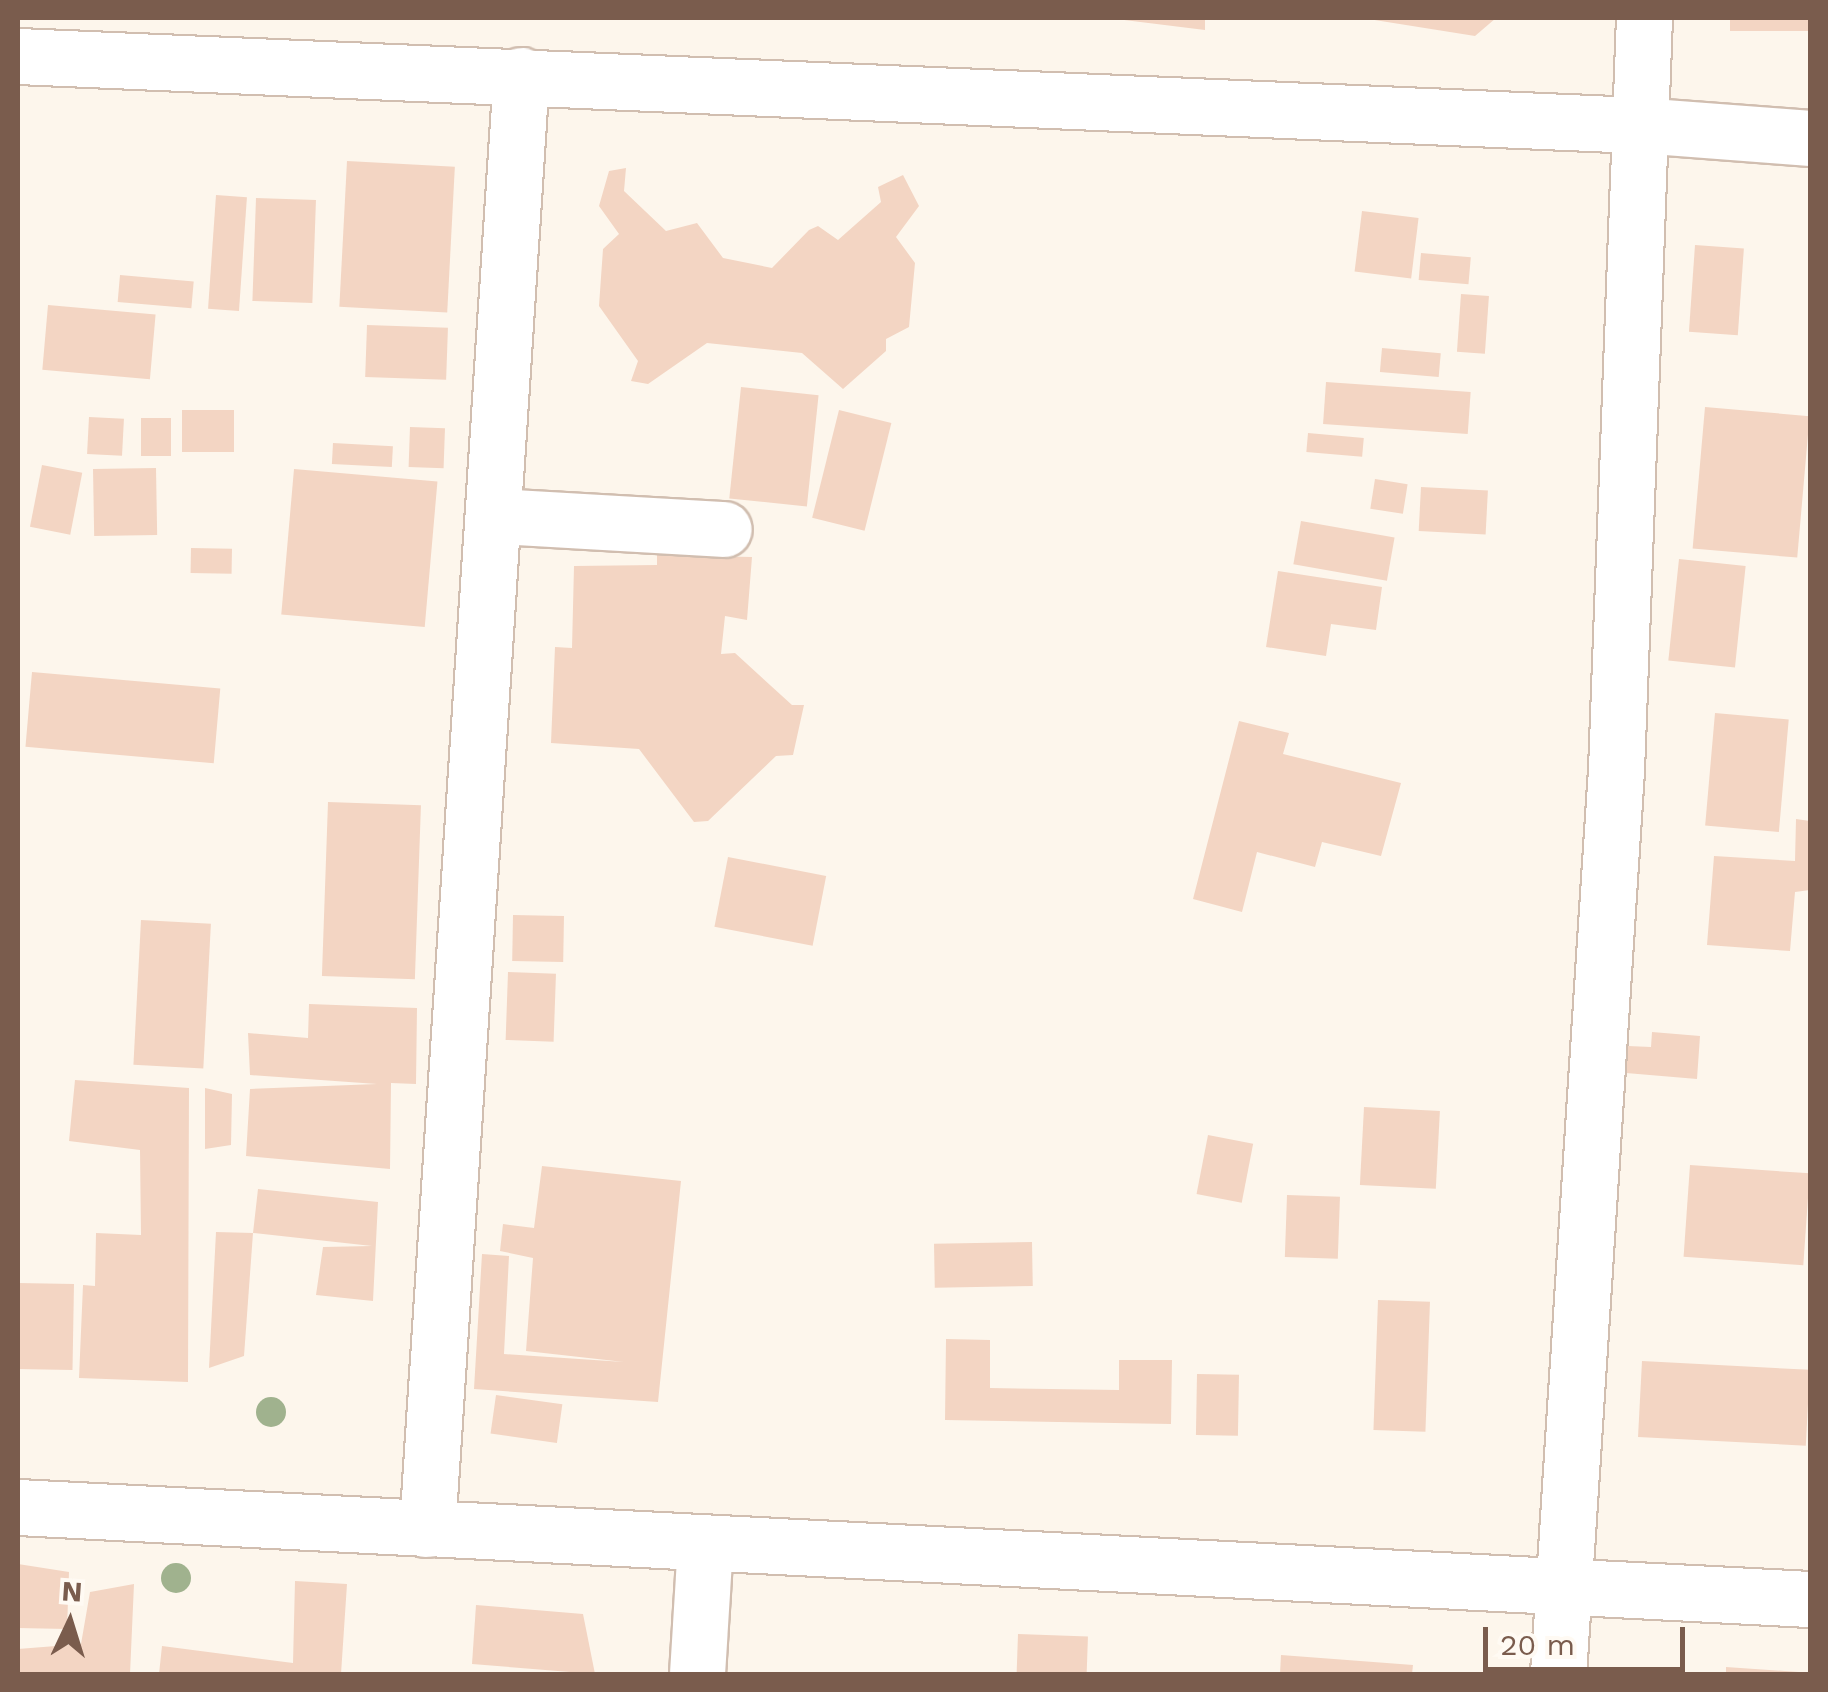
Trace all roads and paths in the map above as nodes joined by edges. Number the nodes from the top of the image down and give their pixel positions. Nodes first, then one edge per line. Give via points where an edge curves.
1 (1644, 18) edge
2 (18, 56) edge
3 (522, 76) junction
4 (1638, 125) junction
5 (1810, 138) edge
6 (497, 516) junction
7 (724, 529) dead end
8 (18, 1507) edge
9 (428, 1529) junction
10 (705, 1544) junction
11 (1564, 1584) junction
12 (1810, 1599) edge
13 (698, 1674) edge
14 (1558, 1674) edge

1 - 4 street
2 - 3 street
3 - 4 street
3 - 6 street
4 - 5 street
4 - 11 street via 1616,770
6 - 7 street
6 - 9 street
8 - 9 street
9 - 10 street
10 - 11 street
10 - 13 street
11 - 12 street
11 - 14 street

